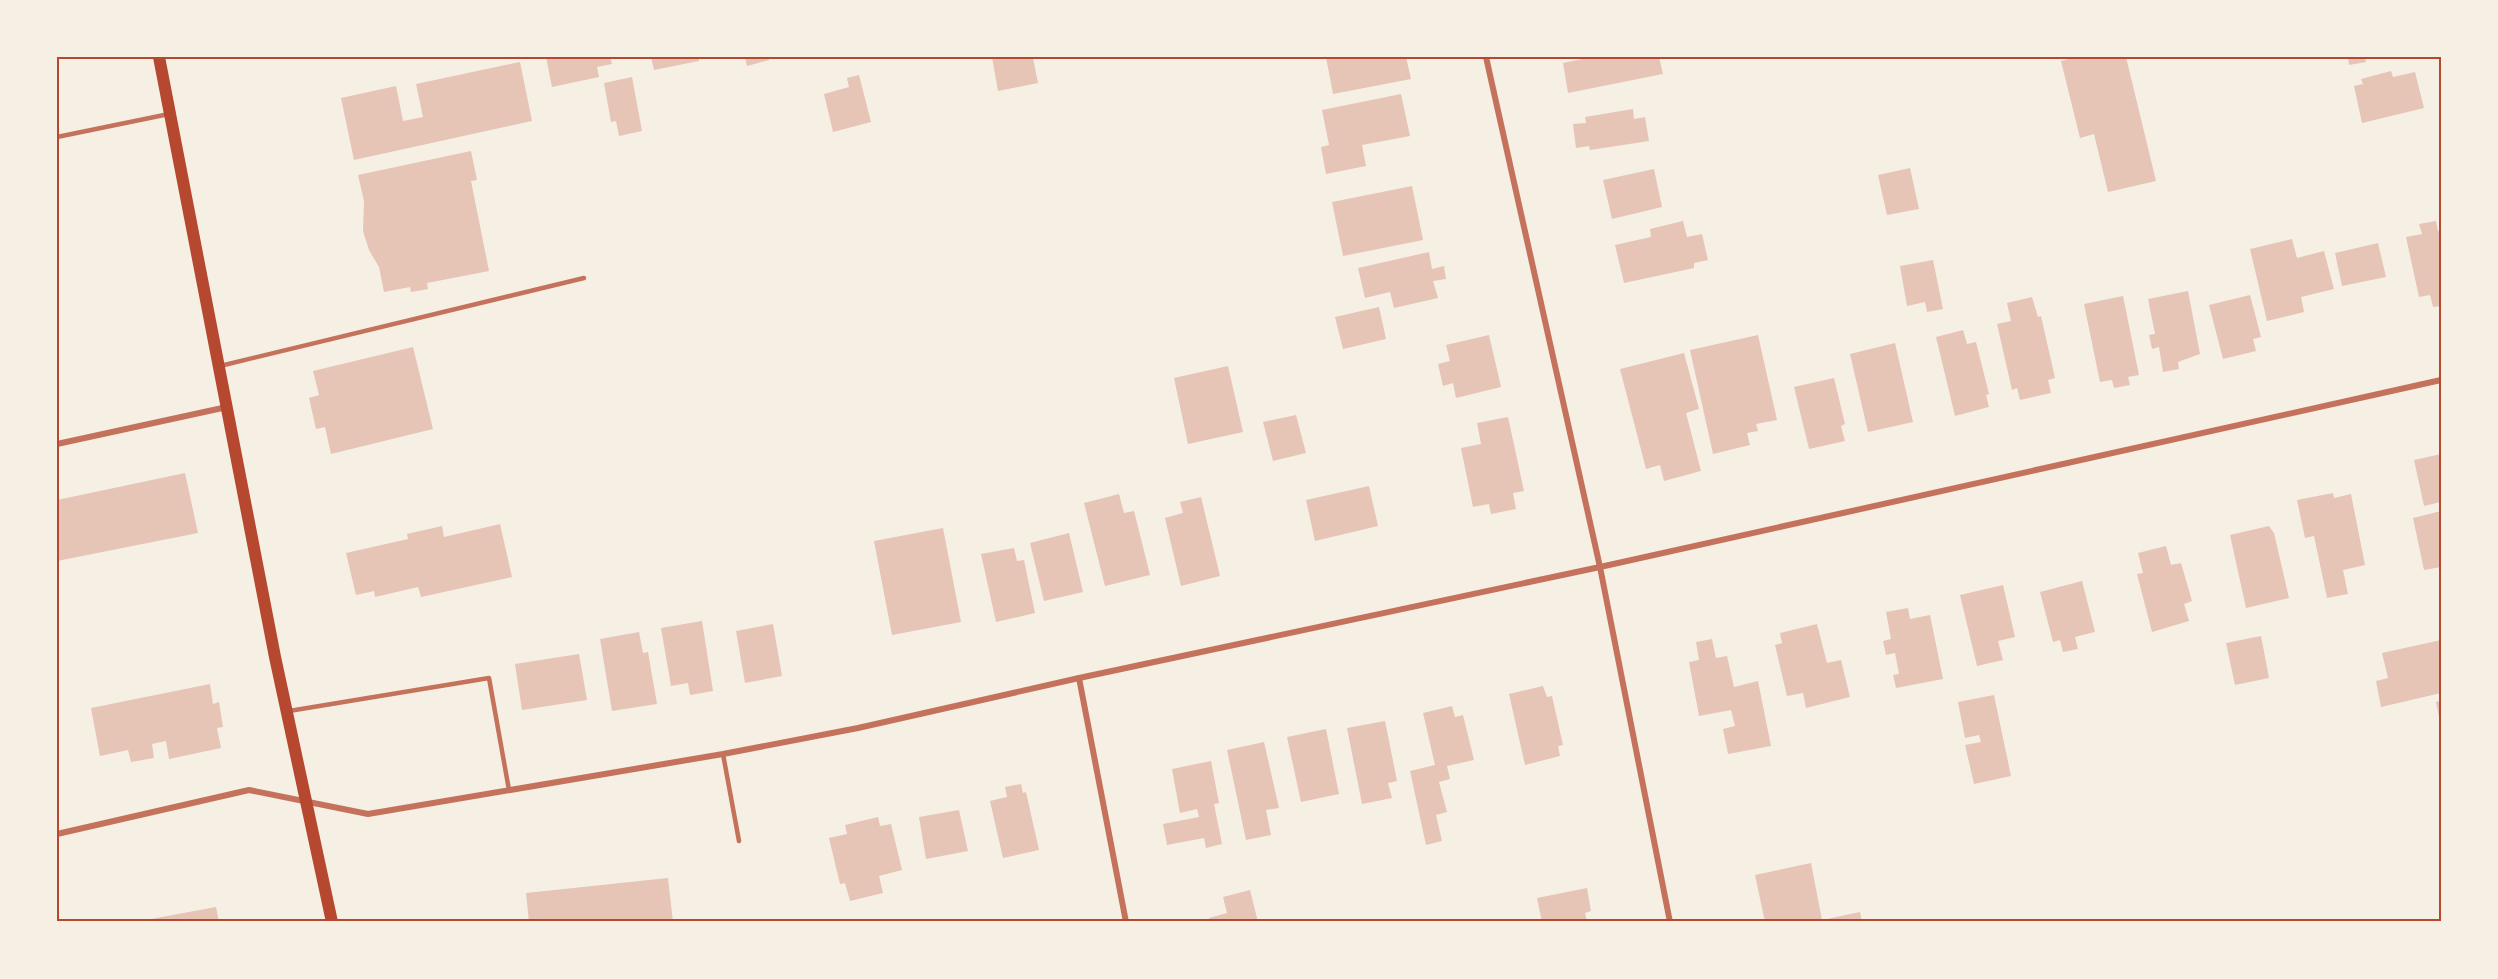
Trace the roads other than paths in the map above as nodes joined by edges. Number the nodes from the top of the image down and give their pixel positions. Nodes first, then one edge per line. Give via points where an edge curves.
1 (159, 57) edge
2 (1486, 57) edge
3 (170, 114) junction
4 (57, 137) edge
5 (584, 278) dead end
6 (219, 366) junction
7 (2441, 380) edge
8 (227, 407) junction
9 (57, 444) edge
10 (1600, 567) junction
11 (1079, 678) junction
12 (287, 711) junction
13 (723, 754) junction
14 (509, 790) junction
15 (306, 802) junction
16 (57, 834) edge
17 (739, 840) dead end
18 (332, 922) edge
19 (1126, 922) edge
20 (1670, 922) edge

1 - 3 main road
2 - 10 street
3 - 4 lane
3 - 6 main road
5 - 6 lane
6 - 8 main road
7 - 10 street
8 - 9 street
8 - 12 main road
10 - 11 street
10 - 20 street
11 - 13 street
11 - 19 street
12 - 14 lane via 489,678
12 - 15 main road
13 - 14 street
13 - 17 lane
14 - 15 street via 368,814
15 - 16 street via 249,790
15 - 18 main road

